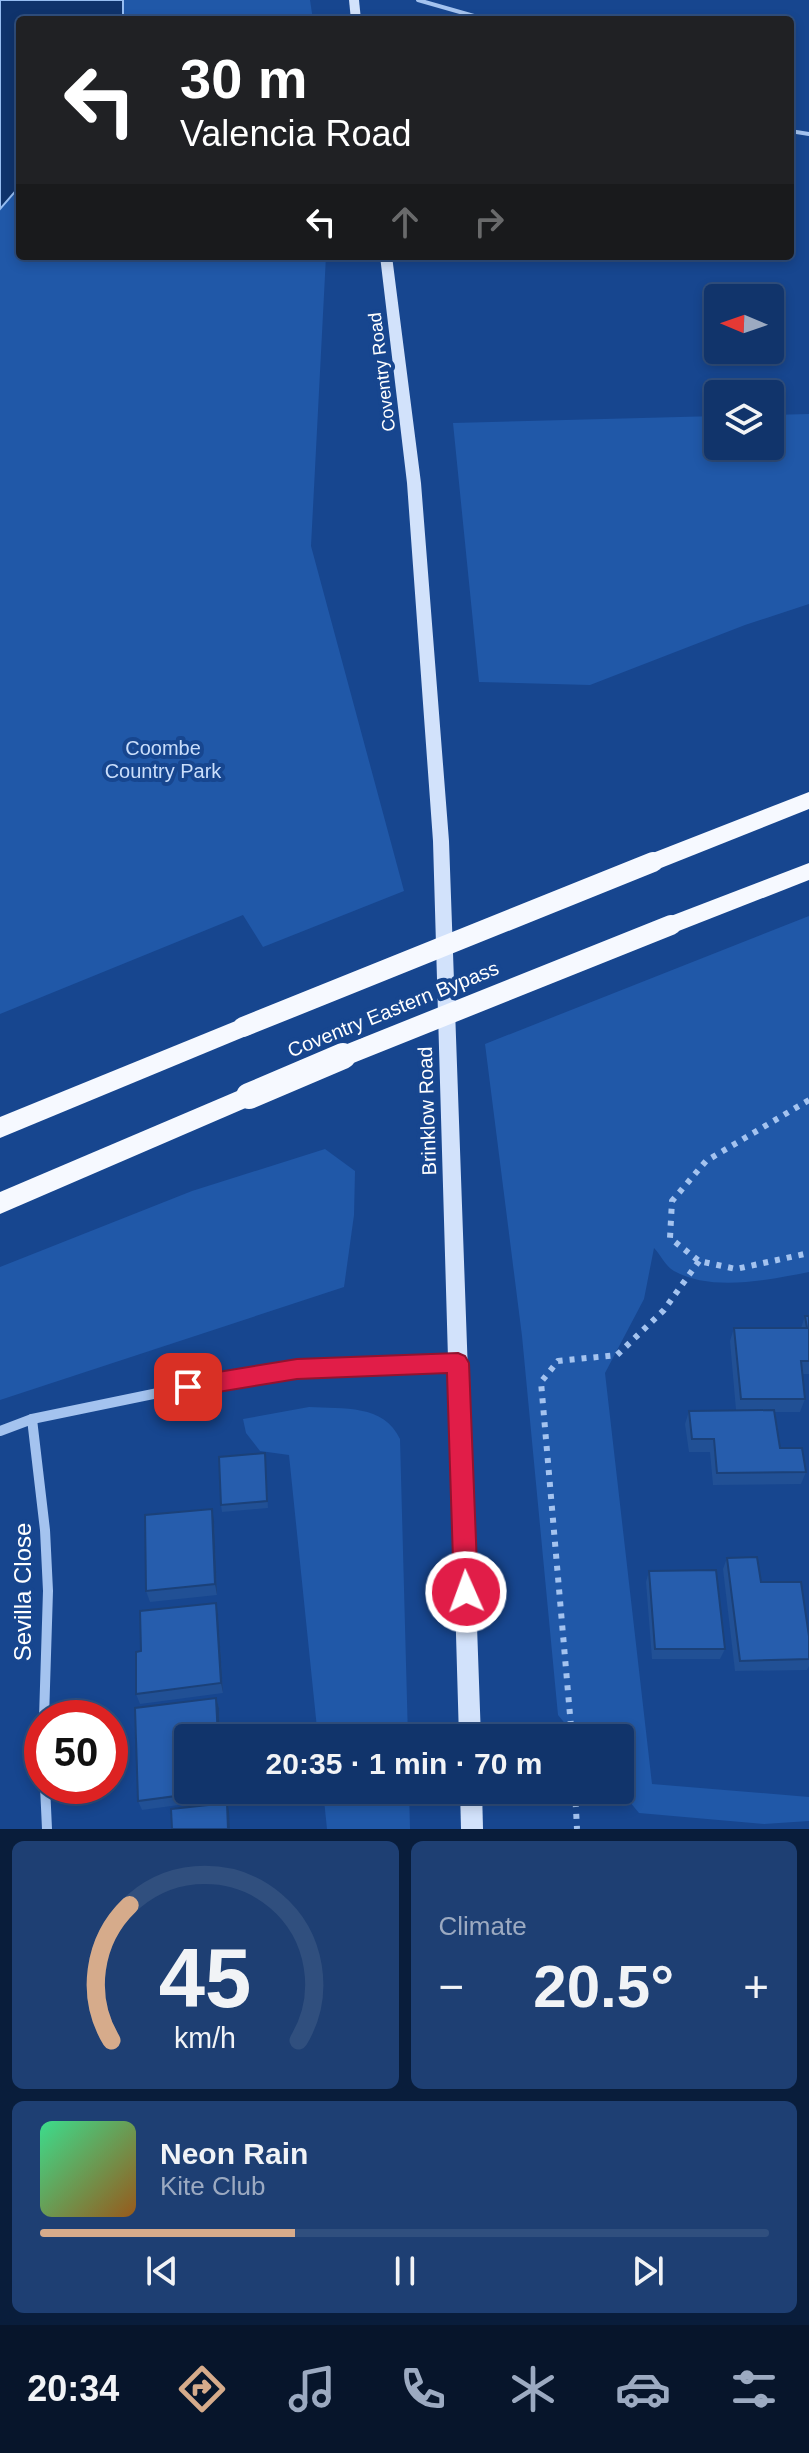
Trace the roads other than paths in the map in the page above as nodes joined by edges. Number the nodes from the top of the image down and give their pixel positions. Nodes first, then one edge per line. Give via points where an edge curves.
1 (418, 0) edge
2 (474, 16) edge
3 (386, 260) edge
4 (414, 483) joint
5 (809, 800) edge
6 (809, 871) edge
7 (0, 1128) edge
8 (0, 1203) edge
9 (458, 1363) junction
10 (32, 1419) junction
11 (0, 1431) edge
12 (45, 1700) edge
13 (470, 1724) edge
14 (46, 1804) edge
15 (471, 1804) edge
16 (47, 1829) edge
17 (472, 1829) edge

1 - 2 lane
3 - 4 main road, Coventry Road
4 - 9 main road, Brinklow Road via 441,841
5 - 7 highway, Coventry Eastern Bypass, bridge
6 - 8 highway, Coventry Eastern Bypass, bridge via 399,1032
9 - 10 street via 250,1374
9 - 13 main road, Brinklow Road
10 - 11 street
10 - 12 street, Sevilla Close via 48,1591
14 - 16 street
15 - 17 main road

